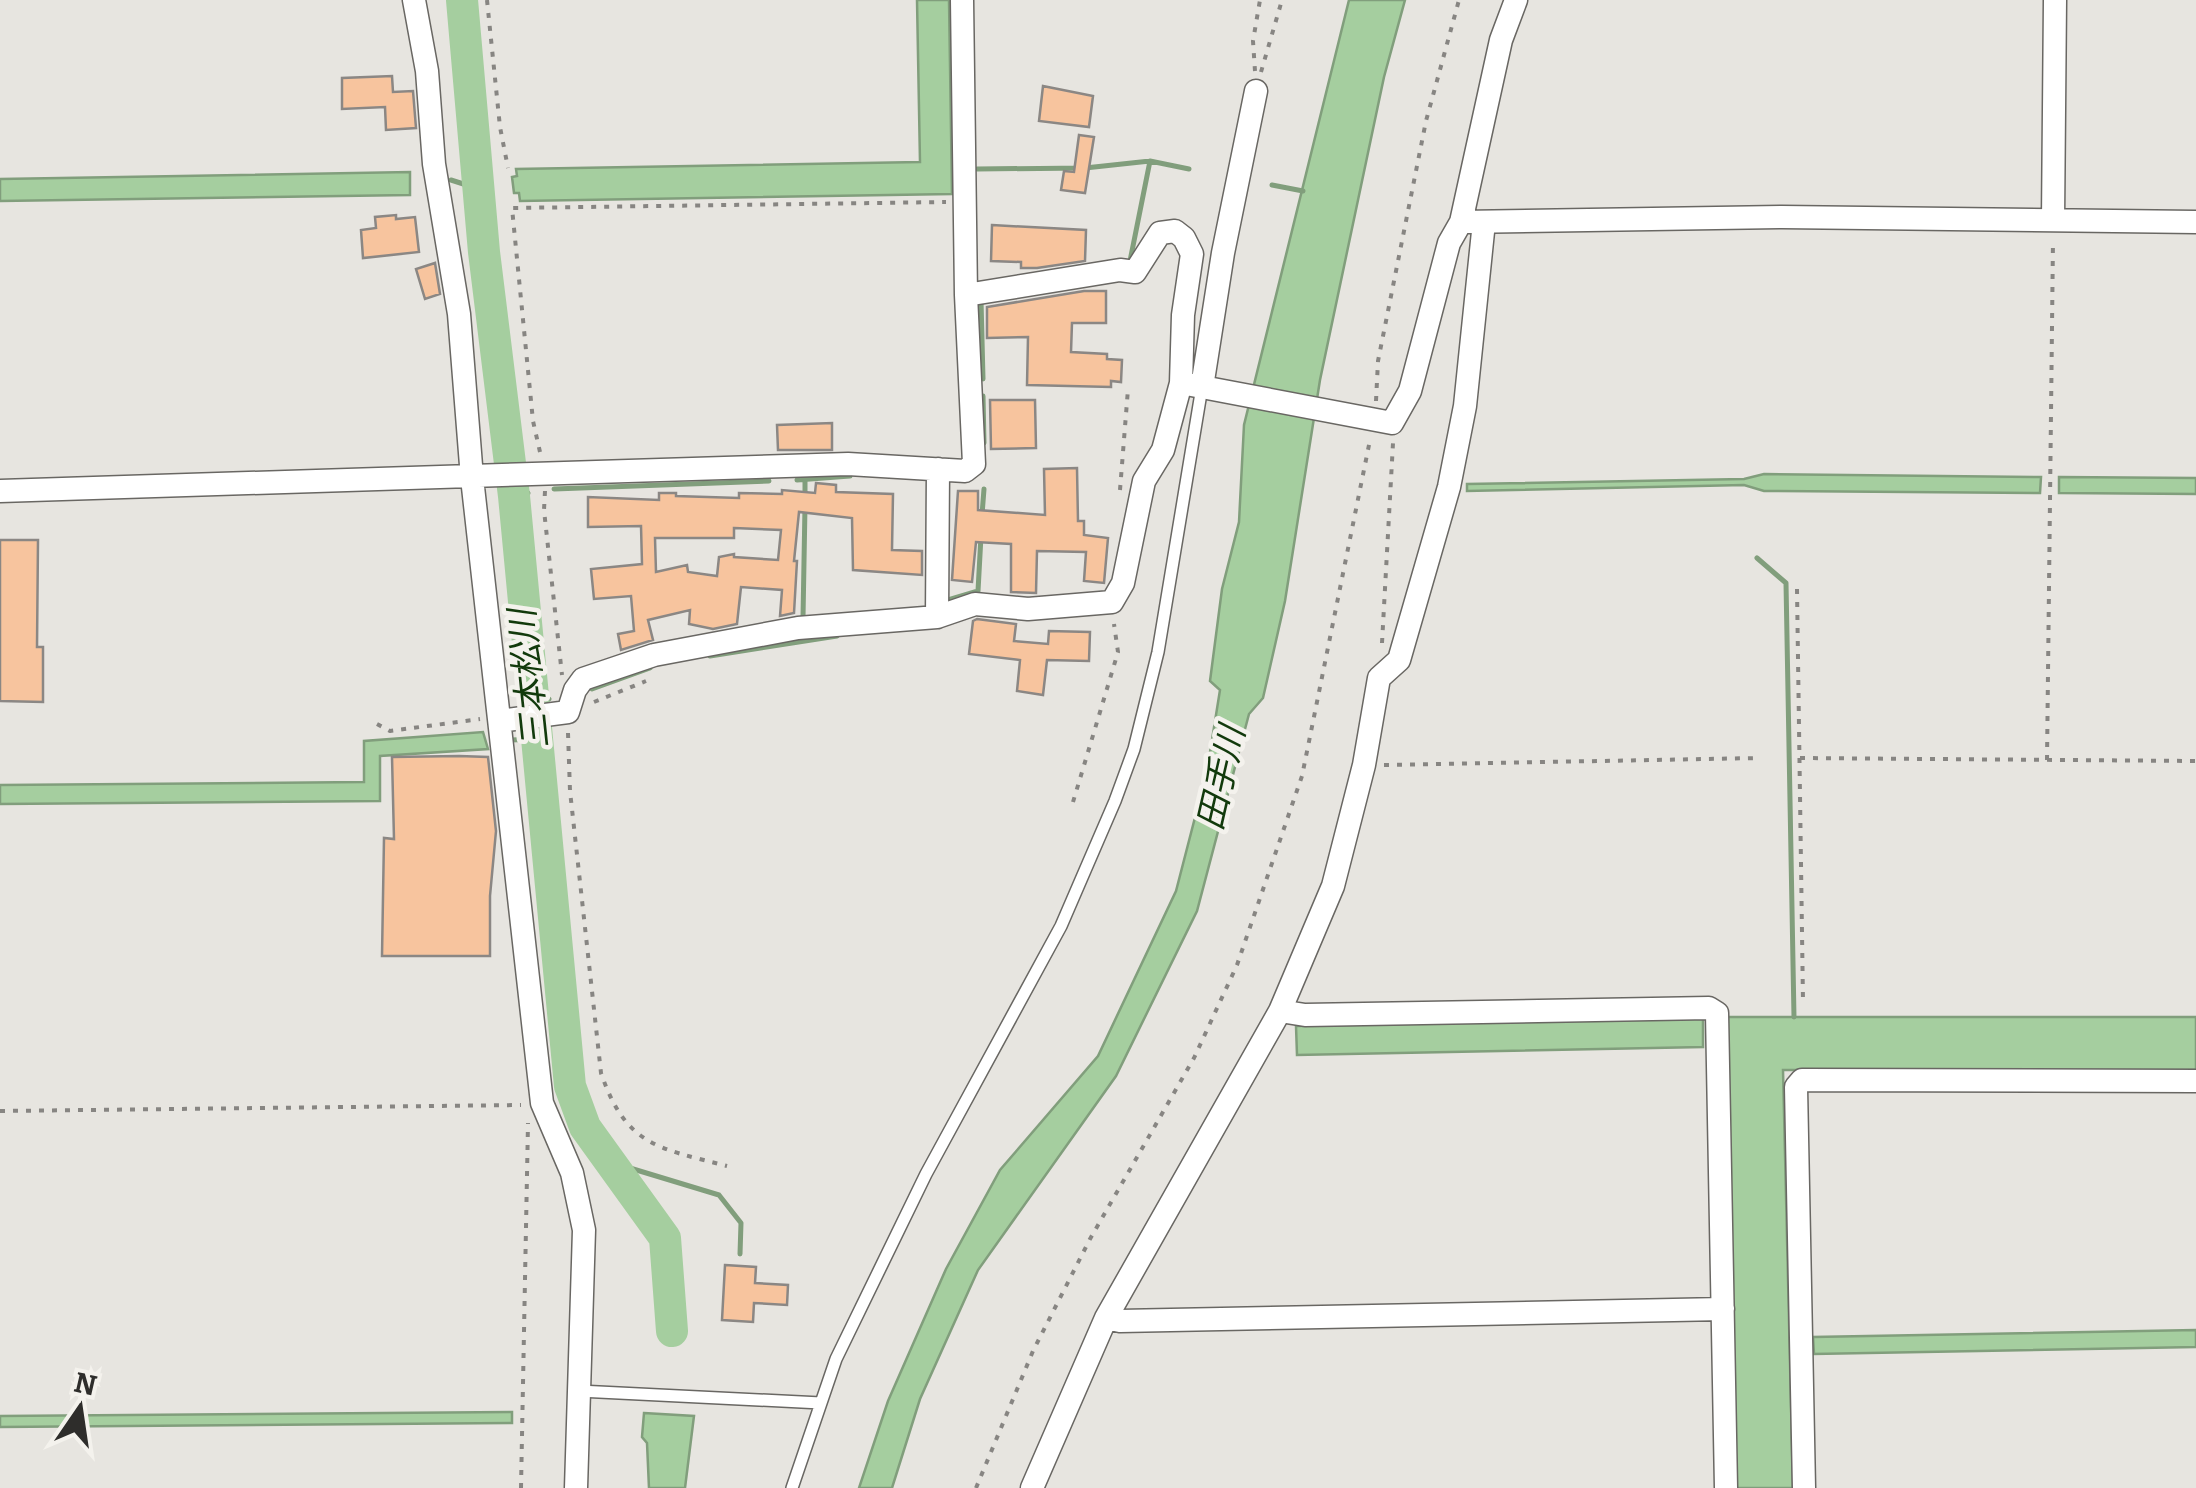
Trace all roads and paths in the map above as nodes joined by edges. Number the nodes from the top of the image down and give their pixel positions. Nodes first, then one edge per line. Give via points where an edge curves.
1 (414, 0) edge
2 (487, 0) edge
3 (962, 0) edge
4 (1260, 0) edge
5 (1282, 0) edge
6 (1459, 0) edge
7 (1516, 0) edge
8 (2056, 0) edge
9 (1256, 91) junction
10 (508, 168) dead end
11 (965, 202) junction
12 (2053, 220) junction
13 (1473, 222) junction
14 (2196, 222) edge
15 (966, 295) junction
16 (1199, 386) junction
17 (1375, 420) junction
18 (938, 469) junction
19 (542, 475) junction
20 (475, 477) junction
21 (0, 491) edge
22 (1797, 589) dead end
23 (937, 616) junction
24 (1379, 678) junction
25 (651, 679) dead end
26 (572, 701) junction
27 (500, 721) junction
28 (377, 724) dead end
29 (1760, 758) dead end
30 (1800, 758) junction
31 (2047, 760) junction
32 (2196, 762) edge
33 (1364, 765) junction
34 (1803, 1001) dead end
35 (1280, 1011) junction
36 (2196, 1081) edge
37 (536, 1104) junction
38 (0, 1111) edge
39 (726, 1166) dead end
40 (1722, 1310) junction
41 (1106, 1318) junction
42 (579, 1391) junction
43 (821, 1403) junction
44 (520, 1488) edge
45 (576, 1488) edge
46 (792, 1488) edge
47 (976, 1488) edge
48 (1032, 1488) edge
49 (1726, 1488) edge
50 (1804, 1488) edge

1 - 20 street
2 - 10 path
3 - 11 street
4 - 9 path via 1253,40
5 - 9 path
6 - 17 path via 1422,140 1378,362
7 - 13 street via 1502,40
8 - 12 street
9 - 16 street
11 - 15 street
11 - 19 path via 512,208
12 - 13 street
12 - 14 street
12 - 31 path
13 - 17 street via 1449,243 1410,391
13 - 24 street via 1465,406 1450,487 1398,660
15 - 16 street via 1135,272 1160,233 1175,232 1192,254 1183,315
15 - 18 street via 974,464 964,471
16 - 17 street
16 - 23 street via 1144,481 1123,583 1112,602 1028,610 975,604
16 - 43 lane via 1158,652 1116,802 1061,926 918,1190
17 - 24 path via 1394,461
17 - 47 path via 1302,776 1237,965 1194,1058 1034,1351
18 - 19 street via 848,464
18 - 23 street
19 - 20 street
19 - 26 path via 561,673
20 - 21 street
20 - 27 street
22 - 30 path
23 - 26 street via 798,628 654,655 583,679
24 - 33 street
25 - 26 path
26 - 27 street
26 - 39 path via 570,790 601,1073 613,1107 652,1146
27 - 28 path via 390,731
27 - 37 street
29 - 33 path
30 - 31 path
30 - 34 path
31 - 32 path
33 - 35 street via 1333,886
35 - 40 street via 1718,1013
35 - 41 street
36 - 50 street via 1802,1080 1796,1087
37 - 38 path
37 - 42 street via 572,1173 584,1230
37 - 44 path
40 - 41 street
40 - 49 street
41 - 48 street
42 - 43 lane
42 - 45 street
43 - 46 lane

